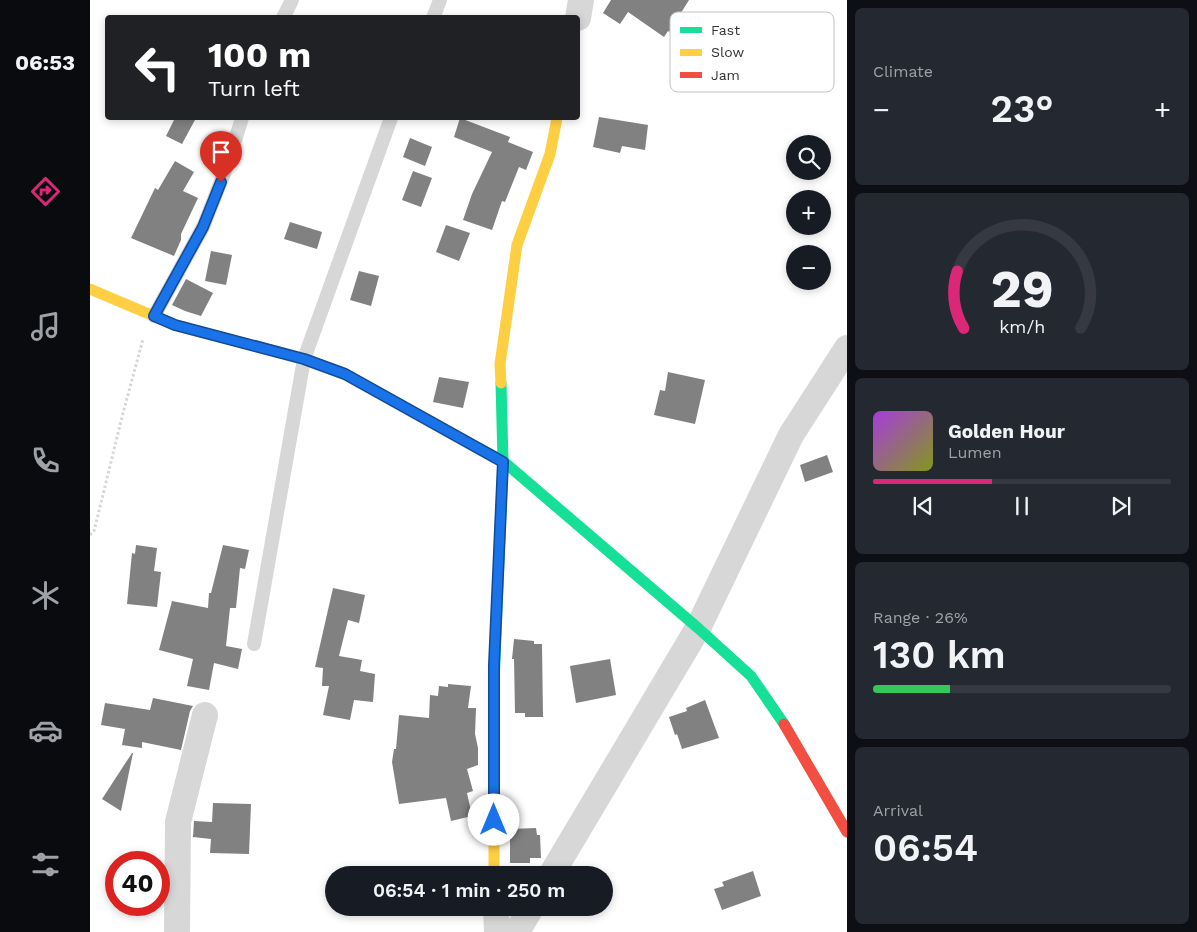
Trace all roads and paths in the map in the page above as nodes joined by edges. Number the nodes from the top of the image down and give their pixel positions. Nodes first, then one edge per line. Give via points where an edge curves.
1 (292, 0) edge
2 (440, 0) edge
3 (581, 0) edge
4 (284, 15) edge
5 (433, 15) edge
6 (578, 15) edge
7 (241, 120) edge
8 (390, 120) edge
9 (557, 120) edge
10 (90, 289) edge
11 (154, 316) junction
12 (847, 348) edge
13 (304, 359) junction
14 (503, 462) junction
15 (90, 535) edge
16 (698, 628) junction
17 (254, 644) dead end
18 (205, 716) dead end
19 (847, 832) edge
20 (494, 866) edge
21 (556, 866) edge
22 (496, 916) edge
23 (526, 916) edge
24 (177, 932) edge
25 (497, 932) edge
26 (517, 932) edge

1 - 4 lane
2 - 5 lane
3 - 6 street
7 - 11 lane via 203,227
8 - 13 lane
9 - 14 street via 550,154 517,246 500,364
10 - 11 street
11 - 13 street via 175,325
11 - 15 path via 143,339 94,531
12 - 16 street via 791,435
13 - 14 street via 345,374
13 - 17 lane
14 - 16 street
14 - 20 street via 494,665
16 - 19 street via 750,676 794,739
16 - 21 street
18 - 24 street via 178,822
22 - 25 street
23 - 26 street

